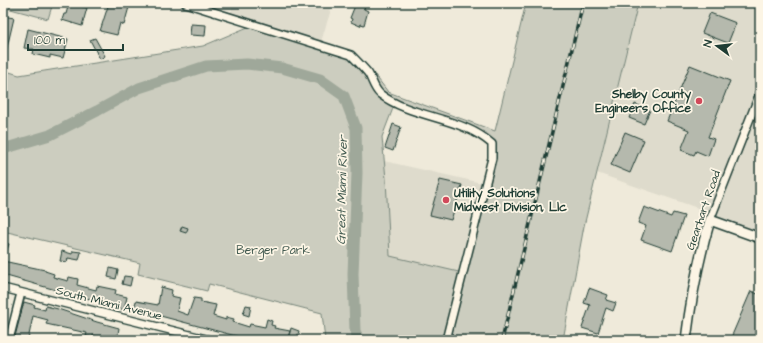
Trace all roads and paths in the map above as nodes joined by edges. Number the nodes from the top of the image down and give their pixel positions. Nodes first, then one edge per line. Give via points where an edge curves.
1 (185, 3) edge
2 (760, 93) edge
3 (710, 220) junction
4 (760, 238) edge
5 (3, 288) edge
6 (21, 293) junction
7 (9, 340) edge
8 (210, 340) edge
9 (446, 340) edge
10 (686, 340) edge

1 - 9 street via 351,55 368,74 378,93 395,103 465,127 492,144 492,158
2 - 3 street, Gearhart Road
3 - 4 street
3 - 10 street, Gearhart Road via 693,286
5 - 6 street, South Miami Avenue
6 - 7 street
6 - 8 street, South Miami Avenue

